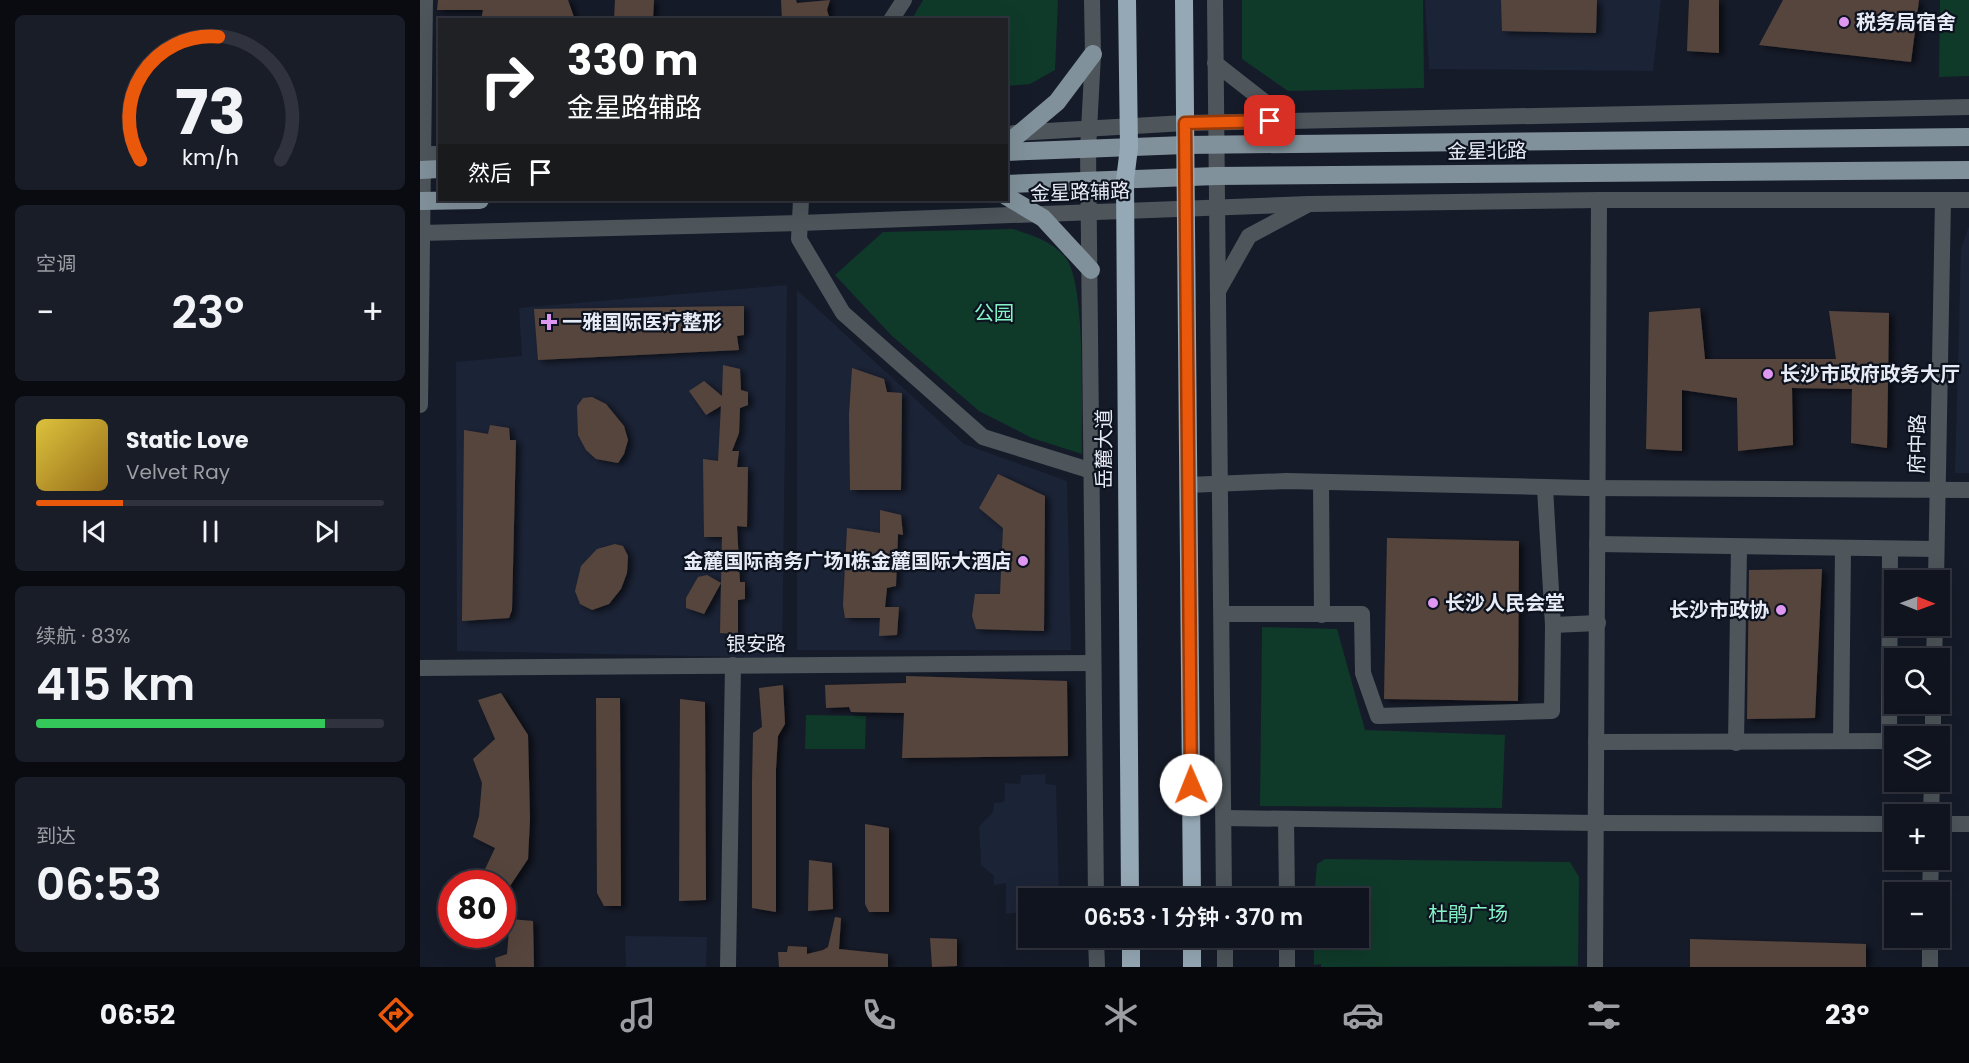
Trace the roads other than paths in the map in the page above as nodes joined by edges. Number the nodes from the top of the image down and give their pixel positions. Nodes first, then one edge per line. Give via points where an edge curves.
1 (425, 0) edge
2 (904, 0) edge
3 (1092, 0) edge
4 (1127, 0) edge
5 (1184, 0) edge
6 (1215, 0) edge
7 (892, 18) edge
8 (1093, 54) junction
9 (1215, 63) junction
10 (1969, 107) edge
11 (1289, 121) junction
12 (1215, 122) junction
13 (1185, 123) junction
14 (1128, 126) junction
15 (1089, 128) junction
16 (1014, 133) edge
17 (1969, 137) edge
18 (1215, 144) junction
19 (1185, 145) junction
20 (1129, 148) junction
21 (1088, 149) junction
22 (1008, 152) edge
23 (438, 154) edge
24 (424, 163) edge
25 (1969, 170) edge
26 (1216, 176) junction
27 (1184, 178) junction
28 (1125, 180) junction
29 (1090, 182) junction
30 (1008, 184) edge
31 (1008, 197) edge
32 (1599, 200) junction
33 (1943, 200) junction
34 (1969, 200) edge
35 (421, 201) edge
36 (438, 201) edge
37 (801, 201) edge
38 (1309, 204) junction
39 (1216, 208) junction
40 (1184, 209) junction
41 (1125, 211) junction
42 (1090, 213) junction
43 (1036, 214) junction
44 (800, 223) junction
45 (421, 233) edge
46 (1091, 270) junction
47 (1217, 292) junction
48 (420, 405) edge
49 (1092, 471) junction
50 (1321, 482) junction
51 (1221, 484) junction
52 (1188, 485) junction
53 (1545, 488) junction
54 (1598, 488) junction
55 (1938, 490) junction
56 (1969, 490) edge
57 (1597, 544) junction
58 (1739, 548) junction
59 (1843, 548) junction
60 (1890, 549) junction
61 (1936, 549) junction
62 (1936, 570) edge
63 (1222, 614) junction
64 (1322, 615) junction
65 (1598, 623) junction
66 (1553, 625) junction
67 (1093, 663) junction
68 (733, 665) junction
69 (420, 668) edge
70 (1892, 726) edge
71 (1841, 741) junction
72 (1884, 741) edge
73 (1596, 742) junction
74 (1736, 743) junction
75 (1224, 818) junction
76 (1286, 819) junction
77 (1596, 823) junction
78 (1884, 824) edge
79 (1950, 824) edge
80 (1969, 824) edge
81 (1096, 888) edge
82 (1130, 888) edge
83 (1192, 888) edge
84 (1224, 888) edge
85 (1287, 888) edge
86 (1096, 948) edge
87 (1131, 948) edge
88 (1192, 948) edge
89 (1225, 948) edge
90 (1287, 948) edge
91 (1930, 948) edge
92 (728, 967) edge
93 (1097, 967) edge
94 (1131, 967) edge
95 (1192, 967) edge
96 (1225, 967) edge
97 (1287, 967) edge
98 (1595, 967) edge
99 (1930, 967) edge

1 - 24 street
2 - 7 street
3 - 8 street
4 - 14 highway, 岳麓大道
5 - 13 highway
6 - 9 street
8 - 15 street
8 - 16 main road via 1057,102
9 - 11 street
9 - 12 street
10 - 11 street
11 - 12 street
12 - 13 street
12 - 18 street
13 - 14 street
13 - 19 highway
14 - 15 street
14 - 20 highway, 岳麓大道
15 - 16 street
15 - 21 street
17 - 18 main road, 金星北路
18 - 19 main road, 金星北路
18 - 26 street
19 - 20 main road, 金星北路
19 - 27 highway
20 - 21 main road, 金星北路
20 - 28 highway, 岳麓大道
21 - 22 main road, 金星北路
21 - 29 street
23 - 24 street
24 - 35 street
25 - 26 main road, 金星北路
26 - 27 main road, 金星北路
26 - 39 street
27 - 28 main road, 金星北路
27 - 40 highway
28 - 29 main road, 金星北路
28 - 41 highway, 岳麓大道
29 - 30 main road, 金星北路
29 - 42 street
31 - 43 main road
32 - 33 street, 金星路辅路
32 - 38 street, 金星路辅路
32 - 54 street
33 - 34 street, 金星路辅路
33 - 55 street, 府中路
35 - 36 main road
35 - 45 street
37 - 44 street
38 - 39 street, 金星路辅路
38 - 47 street via 1249,236
39 - 40 street, 金星路辅路
39 - 47 street
40 - 41 street, 金星路辅路
40 - 52 highway
41 - 42 street, 金星路辅路
41 - 82 highway, 岳麓大道
42 - 43 street, 金星路辅路
42 - 46 street
43 - 44 street, 金星路辅路
43 - 46 main road
44 - 45 street, 金星路辅路
44 - 49 street via 799,239 843,313 983,438
45 - 48 street
46 - 49 street
47 - 51 street
49 - 67 street
50 - 51 street
50 - 53 street
50 - 64 street
51 - 52 street
51 - 63 street
52 - 83 highway
53 - 54 street
53 - 66 street
54 - 55 street
54 - 57 street
55 - 56 street
55 - 61 street, 府中路
57 - 58 street
57 - 65 street
58 - 59 street
58 - 74 street
59 - 60 street
59 - 71 street
60 - 61 street
60 - 70 street
61 - 62 street, 府中路
63 - 64 street
63 - 75 street
64 - 66 street via 1362,614 1363,673 1378,716 1552,711
65 - 66 street
65 - 73 street
67 - 68 street, 银安路
67 - 81 street
68 - 69 street, 银安路
68 - 92 street
71 - 72 street
71 - 74 street
73 - 74 street
73 - 77 street
75 - 76 street
75 - 84 street
76 - 77 street
76 - 85 street
77 - 78 street
77 - 98 street
79 - 80 street
86 - 93 street
87 - 94 highway
88 - 95 highway
89 - 96 street
90 - 97 street
91 - 99 street

